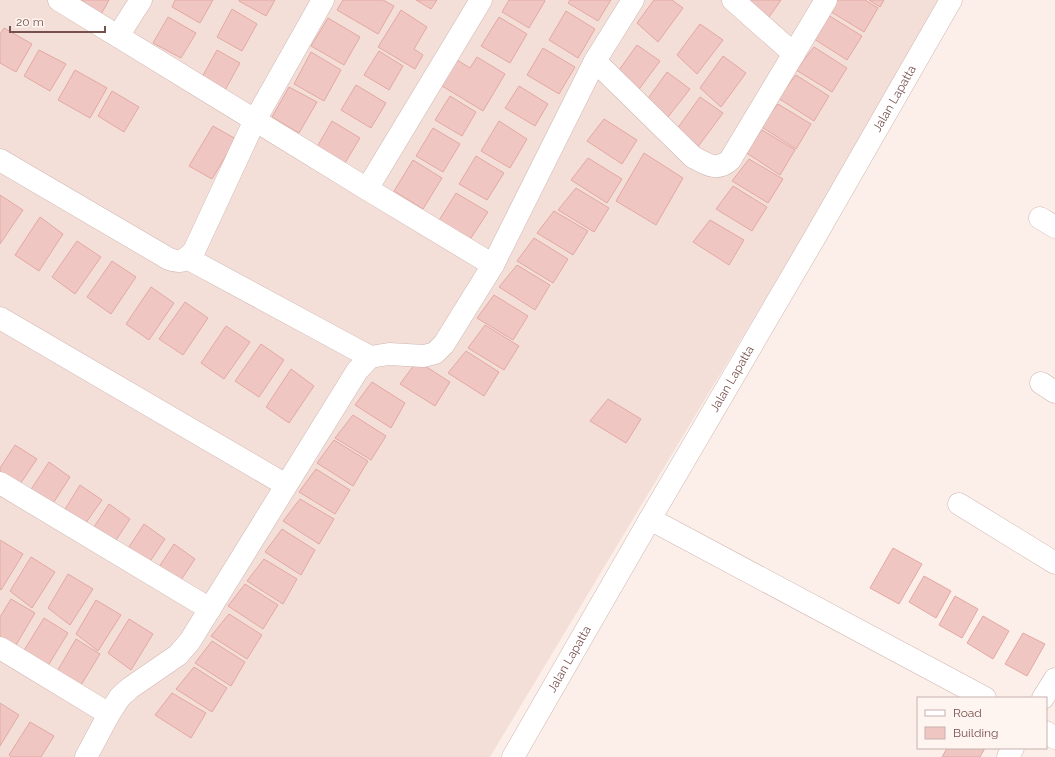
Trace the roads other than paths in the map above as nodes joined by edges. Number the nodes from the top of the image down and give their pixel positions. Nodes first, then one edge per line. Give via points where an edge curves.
1 (59, 0) edge
2 (141, 0) edge
3 (323, 0) edge
4 (481, 0) edge
5 (633, 0) edge
6 (733, 0) edge
7 (826, 0) edge
8 (951, 0) edge
9 (118, 36) junction
10 (794, 54) junction
11 (595, 62) junction
12 (255, 120) junction
13 (0, 160) edge
14 (367, 189) junction
15 (187, 258) junction
16 (493, 265) junction
17 (0, 318) edge
18 (370, 358) junction
19 (0, 483) edge
20 (286, 485) junction
21 (959, 504) dead end
22 (650, 519) junction
23 (1055, 564) edge
24 (210, 610) junction
25 (0, 648) edge
26 (1055, 679) edge
27 (983, 697) edge
28 (1044, 697) edge
29 (109, 714) junction
30 (86, 757) edge
31 (513, 757) edge

1 - 9 street
2 - 9 street
3 - 12 street
4 - 14 street
5 - 11 street
6 - 10 street
7 - 10 street
8 - 22 street, Jalan Lapatta
9 - 12 street
10 - 11 street via 730,160 720,166 711,166 693,157
11 - 16 street
12 - 14 street
12 - 15 street via 194,251
13 - 15 street via 169,259 177,262
14 - 16 street
15 - 18 street
16 - 18 street via 444,344 435,353 424,356 389,354
17 - 20 street
18 - 20 street via 357,371
19 - 24 street
20 - 24 street
21 - 23 street
22 - 27 street
22 - 31 street, Jalan Lapatta
24 - 29 street via 178,655 120,696
25 - 29 street
26 - 28 street
29 - 30 street

